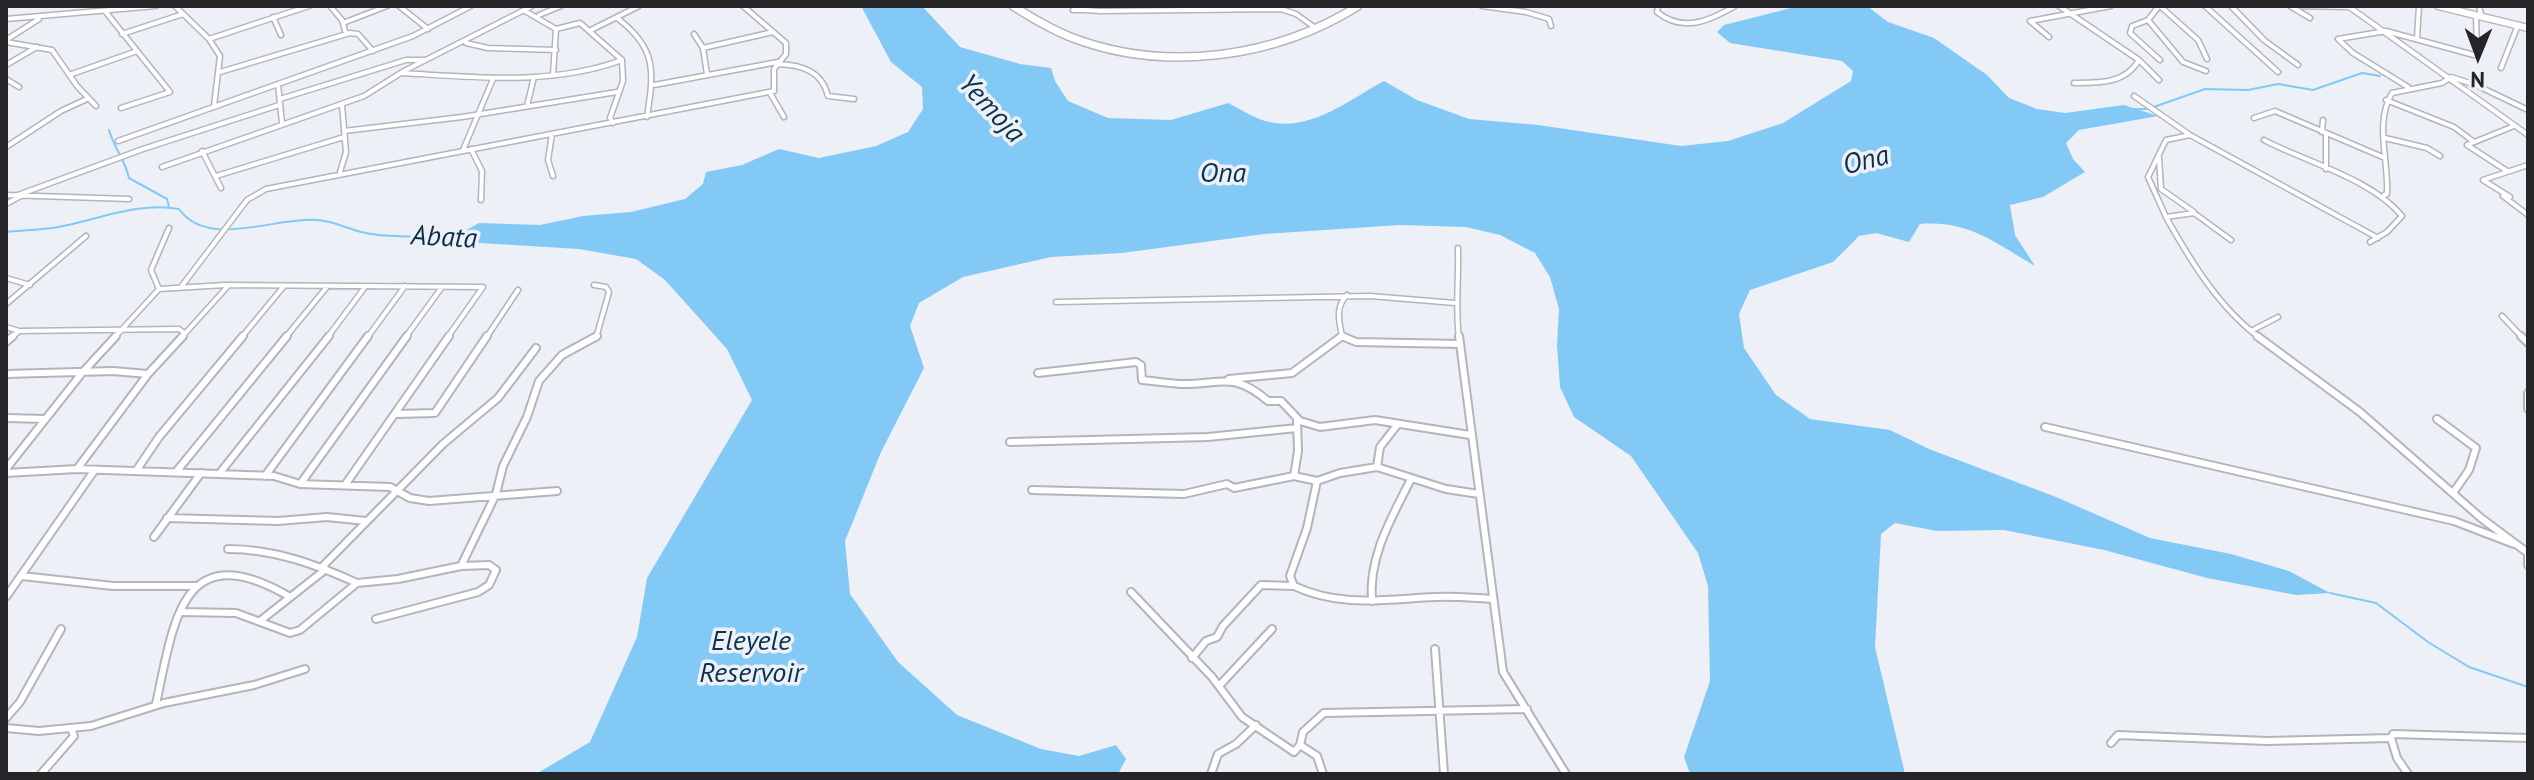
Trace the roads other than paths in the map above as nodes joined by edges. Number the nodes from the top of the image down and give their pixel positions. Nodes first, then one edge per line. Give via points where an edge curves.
1 (91, 6) edge
2 (156, 6) edge
3 (175, 6) edge
4 (309, 6) edge
5 (330, 6) edge
6 (387, 6) edge
7 (399, 6) edge
8 (532, 6) edge
9 (561, 6) edge
10 (639, 6) edge
11 (743, 6) edge
12 (1013, 6) edge
13 (1023, 6) edge
14 (1351, 6) edge
15 (1358, 6) edge
16 (1482, 6) edge
17 (1658, 6) edge
18 (1735, 6) edge
19 (2059, 6) edge
20 (2111, 6) edge
21 (2160, 6) edge
22 (2205, 6) edge
23 (2231, 6) edge
24 (2290, 6) edge
25 (2296, 6) edge
26 (2419, 6) edge
27 (2438, 6) edge
28 (2479, 6) edge
29 (468, 7) edge
30 (2349, 7) edge
31 (1085, 8) edge
32 (1120, 8) edge
33 (1174, 8) edge
34 (1073, 10) dead end
35 (105, 11) junction
36 (525, 11) junction
37 (86, 12) junction
38 (183, 14) junction
39 (2069, 14) junction
40 (2478, 14) junction
41 (538, 16) junction
42 (41, 17) junction
43 (273, 17) junction
44 (617, 18) junction
45 (2310, 18) dead end
46 (6, 19) edge
47 (2148, 20) junction
48 (343, 23) junction
49 (2518, 25) junction
50 (1551, 26) dead end
51 (1314, 27) junction
52 (2528, 28) edge
53 (428, 29) junction
54 (556, 29) junction
55 (591, 30) junction
56 (2386, 31) junction
57 (773, 32) junction
58 (122, 34) junction
59 (346, 34) junction
60 (694, 34) dead end
61 (281, 35) dead end
62 (2049, 37) dead end
63 (209, 39) junction
64 (2417, 39) junction
65 (6, 41) edge
66 (465, 42) junction
67 (38, 47) junction
68 (703, 48) junction
69 (556, 50) junction
70 (137, 51) junction
71 (373, 51) junction
72 (2207, 59) dead end
73 (427, 60) junction
74 (622, 60) junction
75 (2139, 60) junction
76 (2160, 60) dead end
77 (779, 63) junction
78 (6, 65) edge
79 (2298, 65) dead end
80 (2501, 68) dead end
81 (2206, 71) dead end
82 (220, 72) junction
83 (2278, 72) dead end
84 (401, 73) junction
85 (707, 74) junction
86 (69, 75) junction
87 (553, 75) junction
88 (534, 77) junction
89 (2451, 77) junction
90 (495, 78) junction
91 (6, 79) edge
92 (2159, 80) dead end
93 (2074, 83) dead end
94 (278, 84) junction
95 (654, 85) junction
96 (19, 87) dead end
97 (2408, 87) junction
98 (617, 92) junction
99 (770, 93) junction
100 (2134, 96) dead end
101 (88, 98) junction
102 (854, 99) dead end
103 (2385, 100) junction
104 (280, 102) junction
105 (342, 105) junction
106 (96, 106) dead end
107 (214, 106) junction
108 (527, 106) junction
109 (121, 108) dead end
110 (2528, 109) edge
111 (480, 115) junction
112 (647, 117) junction
113 (784, 117) dead end
114 (2254, 118) dead end
115 (2323, 120) dead end
116 (282, 123) junction
117 (613, 123) junction
118 (2515, 126) junction
119 (2324, 133) junction
120 (344, 134) junction
121 (552, 134) junction
122 (2190, 135) junction
123 (2528, 135) edge
124 (2385, 138) junction
125 (2264, 140) dead end
126 (118, 141) dead end
127 (2475, 143) junction
128 (6, 147) edge
129 (471, 149) junction
130 (202, 151) junction
131 (463, 151) junction
132 (2440, 156) dead end
133 (2159, 157) junction
134 (2385, 158) junction
135 (2528, 165) edge
136 (162, 167) dead end
137 (2326, 170) junction
138 (2507, 171) junction
139 (340, 172) junction
140 (216, 176) junction
141 (553, 176) dead end
142 (221, 188) dead end
143 (2499, 193) junction
144 (6, 195) edge
145 (20, 195) junction
146 (2384, 195) junction
147 (2510, 197) dead end
148 (129, 199) dead end
149 (481, 200) dead end
150 (6, 204) edge
151 (2194, 213) junction
152 (2528, 215) edge
153 (2166, 217) junction
154 (169, 228) dead end
155 (86, 236) dead end
156 (2378, 238) junction
157 (2231, 240) dead end
158 (2370, 242) dead end
159 (1458, 248) dead end
160 (6, 278) edge
161 (30, 285) junction
162 (285, 285) junction
163 (406, 285) junction
164 (594, 285) dead end
165 (228, 286) junction
166 (366, 286) junction
167 (442, 286) junction
168 (181, 287) junction
169 (327, 287) junction
170 (159, 289) junction
171 (518, 290) dead end
172 (1347, 295) junction
173 (1056, 302) dead end
174 (1455, 303) junction
175 (6, 304) edge
176 (2502, 316) dead end
177 (2278, 317) dead end
178 (6, 327) edge
179 (120, 329) junction
180 (19, 331) junction
181 (2251, 331) junction
182 (183, 332) junction
183 (1342, 336) junction
184 (6, 342) edge
185 (2528, 343) edge
186 (1460, 344) junction
187 (536, 348) dead end
188 (82, 373) junction
189 (1038, 373) dead end
190 (6, 374) edge
191 (148, 374) junction
192 (1225, 379) junction
193 (2528, 393) edge
194 (2528, 409) edge
195 (394, 414) junction
196 (6, 418) edge
197 (46, 419) junction
198 (2437, 419) dead end
199 (1298, 424) junction
200 (1398, 424) junction
201 (2045, 427) dead end
202 (1470, 435) junction
203 (1010, 442) dead end
204 (1377, 467) junction
205 (77, 469) junction
206 (6, 471) edge
207 (94, 471) junction
208 (136, 471) junction
209 (176, 472) junction
210 (202, 472) junction
211 (219, 474) junction
212 (265, 476) junction
213 (1294, 476) junction
214 (1411, 479) junction
215 (1317, 481) junction
216 (300, 484) junction
217 (345, 485) junction
218 (1032, 490) dead end
219 (397, 491) junction
220 (557, 491) dead end
221 (2453, 493) junction
222 (496, 494) junction
223 (1479, 494) junction
224 (167, 518) junction
225 (367, 521) junction
226 (154, 537) dead end
227 (228, 549) dead end
228 (2526, 551) edge
229 (2528, 565) edge
230 (461, 566) junction
231 (324, 568) junction
232 (22, 576) junction
233 (357, 583) junction
234 (195, 586) junction
235 (1294, 586) junction
236 (1131, 592) dead end
237 (6, 597) edge
238 (290, 597) junction
239 (1492, 599) junction
240 (1372, 601) junction
241 (182, 612) junction
242 (376, 619) dead end
243 (259, 621) junction
244 (61, 629) dead end
245 (1272, 629) dead end
246 (1435, 649) dead end
247 (1192, 658) junction
248 (305, 669) dead end
249 (1219, 686) junction
250 (156, 704) junction
251 (1527, 709) junction
252 (1437, 712) junction
253 (6, 718) edge
254 (1256, 725) junction
255 (6, 728) edge
256 (71, 728) junction
257 (2391, 738) junction
258 (2528, 738) edge
259 (2111, 743) dead end
260 (1300, 745) junction
261 (41, 774) edge
262 (1211, 774) edge
263 (1323, 774) edge
264 (1444, 774) edge
265 (1566, 774) edge
266 (2408, 774) edge

1 - 37 street
2 - 35 street
3 - 38 street
4 - 43 street
5 - 48 street
6 - 48 street
7 - 53 street
8 - 36 street
9 - 41 street
10 - 44 street
11 - 57 street
12 - 15 main road via 1084,41 1185,55 1283,42 1326,26
13 - 51 main road via 1073,33 1151,50 1240,47
14 - 51 main road
16 - 50 street via 1539,14
17 - 18 street via 1666,20 1687,25
19 - 39 street
20 - 39 street
21 - 47 street
21 - 72 street via 2198,40
22 - 83 street
23 - 79 street
24 - 45 street
25 - 30 street
26 - 64 street
27 - 40 main road
28 - 40 street
29 - 53 street
30 - 56 street
31 - 32 street
31 - 34 street
32 - 33 street
33 - 51 street via 1281,9
35 - 37 street
35 - 58 street
36 - 41 street
36 - 66 street
37 - 42 street
38 - 58 street
38 - 63 street
39 - 62 street via 2030,21
39 - 75 street
40 - 49 main road
40 - 64 street via 2476,54
41 - 54 street
42 - 46 street
42 - 65 street
43 - 61 street
43 - 63 street
44 - 55 street
44 - 95 street via 642,38 653,64
47 - 76 street via 2132,26 2130,33
47 - 81 street via 2183,62
48 - 59 street
49 - 52 main road
49 - 80 street
53 - 71 street
54 - 55 street via 577,22
54 - 69 street
55 - 74 street
56 - 64 street
56 - 89 street
56 - 97 street via 2338,40
57 - 68 street
57 - 77 street via 787,46
58 - 70 street
59 - 71 street via 358,34
59 - 82 street
60 - 68 street
63 - 82 street via 220,56
65 - 67 street
66 - 69 street
66 - 73 street
67 - 78 street
67 - 86 street via 52,50
68 - 85 street
69 - 87 street
70 - 86 street
70 - 109 street via 170,92
71 - 94 street
73 - 84 street
73 - 104 street via 406,60
74 - 87 street
74 - 98 street via 624,74
75 - 92 street
75 - 93 street via 2124,78
77 - 85 street
77 - 99 street via 774,71 776,89
77 - 102 street via 803,65 824,80 828,96
82 - 107 street
84 - 90 street
84 - 105 street
85 - 95 street
86 - 101 street
87 - 88 street
88 - 90 street
88 - 108 street
89 - 97 street
89 - 110 street
89 - 118 street
90 - 111 street via 488,83
91 - 96 street
94 - 104 street
94 - 107 street
95 - 112 street
97 - 103 street
98 - 108 street
98 - 117 street
99 - 112 street
99 - 113 street
100 - 122 street
101 - 106 street
101 - 128 street
103 - 124 street
103 - 127 street via 2446,123
104 - 116 street
104 - 145 street
105 - 116 street
105 - 120 street
107 - 126 street
108 - 111 street
111 - 120 street
111 - 131 street
112 - 117 street
114 - 119 street via 2275,111
115 - 119 street
116 - 130 street
117 - 121 street
118 - 123 street
118 - 127 street
119 - 134 street
119 - 137 street
120 - 139 street
120 - 140 street
121 - 129 street
121 - 141 street via 548,160
122 - 133 street via 2166,140
122 - 156 street
124 - 132 street
124 - 134 street
125 - 137 street
127 - 138 street via 2467,145
129 - 131 street
129 - 149 street via 481,163
130 - 136 street
130 - 140 street
131 - 139 street
133 - 151 street via 2161,189
133 - 153 street via 2148,177
134 - 146 street via 2389,183
135 - 138 street
137 - 146 street
138 - 143 street via 2483,180
139 - 168 street via 252,197
140 - 142 street
143 - 147 street
143 - 152 street
144 - 145 street
145 - 148 street
145 - 150 street
146 - 156 street via 2403,214
151 - 153 street
151 - 157 street
153 - 181 street via 2190,260
154 - 170 street via 151,270
155 - 161 street
156 - 158 street
159 - 174 street
160 - 161 street
161 - 175 street
162 - 165 street
162 - 169 street
162 - 208 street
163 - 166 street
163 - 167 street
163 - 212 street
164 - 222 street via 609,292 598,335 562,355 539,381
165 - 168 street
165 - 182 street
166 - 169 street
166 - 211 street
167 - 195 street via 483,287
167 - 216 street
168 - 170 street
169 - 209 street
170 - 179 street
171 - 195 street via 435,413
172 - 173 street
172 - 174 street
172 - 183 street via 1339,305
174 - 186 street
176 - 185 street
177 - 181 street
178 - 180 street
179 - 180 street
179 - 182 street
179 - 188 street
180 - 184 street
181 - 221 street via 2360,412
182 - 191 street
183 - 186 street via 1356,342
183 - 192 street via 1294,372
186 - 202 street
187 - 219 street via 498,398
188 - 190 street
188 - 191 street
188 - 197 street
189 - 192 street via 1128,362 1139,363 1142,380 1186,384
191 - 205 street
192 - 199 street via 1254,389 1268,401 1281,401
193 - 194 street
195 - 217 street
196 - 197 street
197 - 206 street
198 - 221 street via 2476,448
199 - 200 street
199 - 203 street via 1208,437
199 - 213 street
200 - 202 street
200 - 204 street via 1380,447
201 - 228 street via 2454,521
202 - 223 street
204 - 214 street
204 - 215 street
205 - 206 street
205 - 207 street
207 - 208 street
207 - 232 street
208 - 209 street
209 - 210 street
210 - 211 street
210 - 224 street
211 - 212 street
212 - 216 street
213 - 215 street
213 - 218 street via 1184,494
214 - 223 street
214 - 240 street via 1373,562
215 - 235 street via 1290,576
216 - 217 street
217 - 219 street
219 - 222 street via 429,501
219 - 225 street
220 - 222 street
221 - 228 street
222 - 230 street
223 - 239 street
224 - 225 street
224 - 226 street
225 - 231 street
227 - 231 street via 256,549
228 - 229 street
230 - 233 street
230 - 242 street via 489,565 496,572 478,592
231 - 233 street
231 - 238 street
232 - 234 street via 113,586
232 - 237 street
233 - 243 street via 300,630 290,633
234 - 238 street via 212,577 242,575
234 - 241 street
235 - 240 street via 1321,599
235 - 247 street via 1261,585
236 - 247 street
238 - 243 street
239 - 240 street
239 - 251 street via 1503,672
241 - 243 street via 236,613
241 - 250 street
244 - 253 street
245 - 249 street
246 - 252 street
247 - 249 street
248 - 250 street via 226,692
249 - 254 street via 1242,717
250 - 256 street
251 - 252 street
251 - 265 street
252 - 260 street via 1324,713 1303,732
252 - 264 street
254 - 260 street via 1294,752
254 - 262 street via 1218,754
255 - 256 street
256 - 261 street via 74,736
257 - 258 street via 2402,732
257 - 259 street via 2267,741 2118,735
257 - 266 street
260 - 263 street via 1317,756

